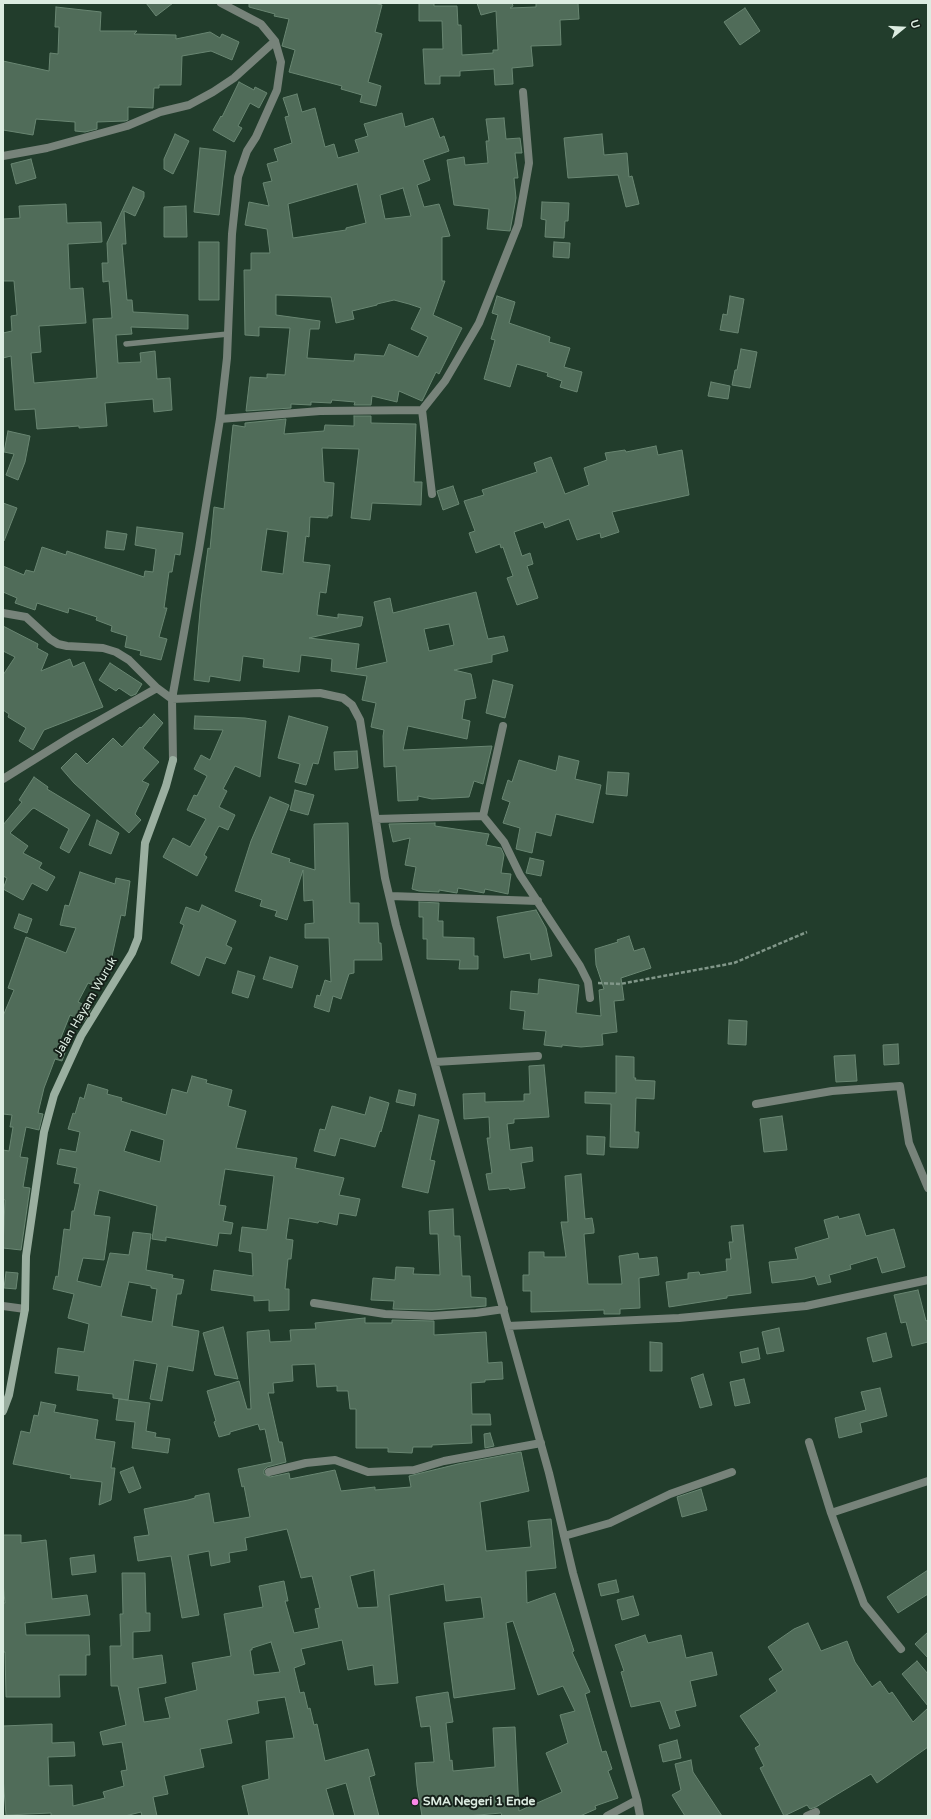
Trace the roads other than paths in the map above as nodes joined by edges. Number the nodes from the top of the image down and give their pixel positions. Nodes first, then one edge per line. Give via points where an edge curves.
1 (221, 3) edge
2 (275, 41) junction
3 (523, 92) dead end
4 (3, 156) edge
5 (228, 334) junction
6 (126, 344) dead end
7 (422, 410) junction
8 (220, 419) junction
9 (432, 494) dead end
10 (3, 613) edge
11 (157, 688) junction
12 (172, 699) junction
13 (502, 726) dead end
14 (3, 779) edge
15 (483, 816) junction
16 (376, 819) junction
17 (390, 896) junction
18 (538, 901) junction
19 (590, 998) dead end
20 (538, 1056) dead end
21 (435, 1062) junction
22 (756, 1104) dead end
23 (928, 1188) edge
24 (928, 1280) edge
25 (314, 1303) dead end
26 (3, 1306) edge
27 (26, 1309) junction
28 (504, 1309) junction
29 (508, 1326) junction
30 (3, 1411) edge
31 (809, 1442) dead end
32 (541, 1443) junction
33 (269, 1472) dead end
34 (732, 1472) dead end
35 (928, 1481) edge
36 (831, 1513) junction
37 (564, 1536) junction
38 (901, 1649) dead end
39 (637, 1800) junction
40 (816, 1812) dead end
41 (607, 1816) edge
42 (640, 1816) edge
43 (807, 1816) edge

1 - 2 street via 261,24
2 - 4 street via 234,78 189,104 160,112 127,126 47,148
2 - 5 street via 281,62 277,90 247,151 238,177 232,234
3 - 7 street via 530,163 518,225 479,323 445,381
5 - 6 lane
5 - 8 street
7 - 8 street via 320,411
7 - 9 street
8 - 12 street
10 - 11 street via 26,617 58,644 103,648 116,652 129,660
11 - 12 street
11 - 14 street
12 - 16 street via 320,693 343,698 352,705 360,720
12 - 27 street, Jalan Hayam Wuruk via 173,760 145,843 138,938 132,953 81,1036 54,1095 44,1132 26,1256
13 - 15 street
15 - 16 street
15 - 18 street via 504,842 520,875
16 - 17 street
17 - 18 street
17 - 21 street
18 - 19 street via 580,966 588,982
20 - 21 street
21 - 28 street
22 - 23 street via 832,1091 900,1086 909,1143
24 - 29 street via 806,1306 679,1318
25 - 28 street via 385,1314 432,1316
26 - 27 street
27 - 30 street, Jalan Hayam Wuruk via 9,1395
28 - 29 street
29 - 32 street
31 - 36 street
32 - 33 street via 444,1461 414,1470 368,1472 335,1460 306,1463
32 - 37 street
34 - 37 street via 664,1497 610,1523
35 - 36 street
36 - 38 street via 864,1604
37 - 39 street
39 - 41 street
39 - 42 street
40 - 43 street

